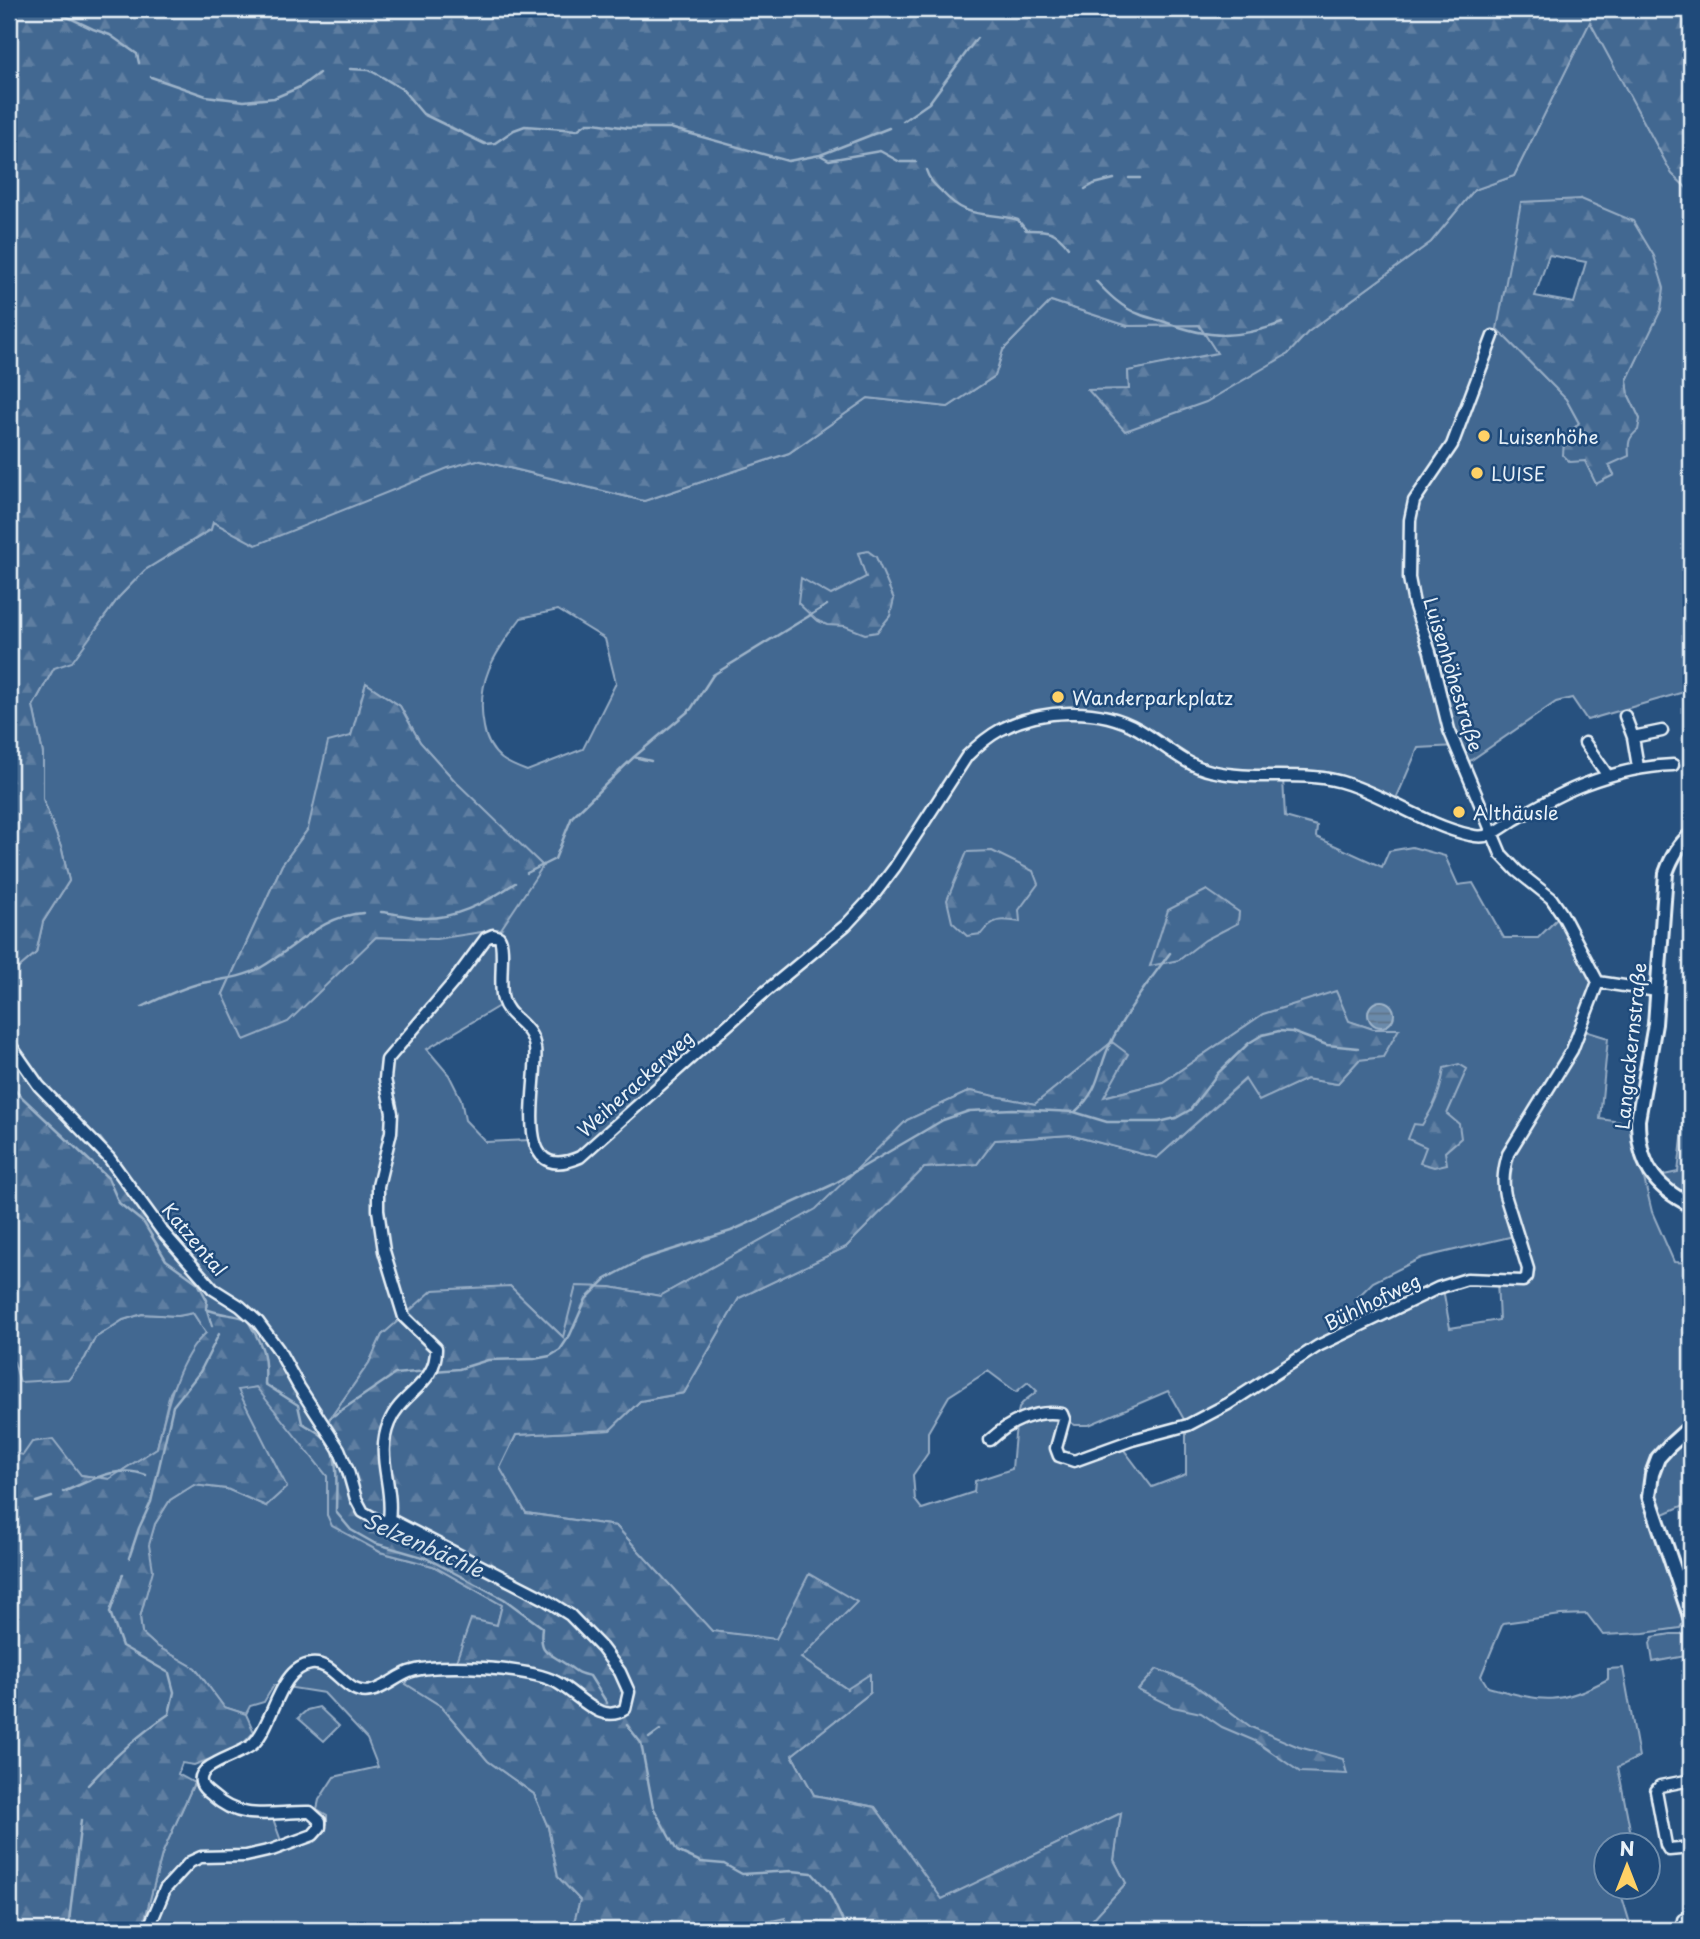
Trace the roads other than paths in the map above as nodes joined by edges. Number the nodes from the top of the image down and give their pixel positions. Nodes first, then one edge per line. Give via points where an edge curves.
1 (1493, 336) dead end
2 (1625, 716) dead end
3 (1662, 731) dead end
4 (1633, 737) junction
5 (1585, 743) dead end
6 (1673, 765) dead end
7 (1638, 767) junction
8 (1608, 776) junction
9 (1493, 834) junction
10 (1691, 835) edge
11 (1598, 982) junction
12 (1657, 991) junction
13 (9, 1043) edge
14 (1691, 1205) edge
15 (1691, 1426) edge
16 (990, 1440) dead end
17 (389, 1519) junction
18 (1691, 1615) edge
19 (1691, 1780) edge
20 (1691, 1848) edge
21 (1691, 1916) edge
22 (148, 1930) edge
23 (1683, 1930) edge

1 - 9 street, Luisenhöhestraße via 1452,445 1414,501 1408,550 1414,604 1449,730
2 - 4 street
3 - 4 street
4 - 7 street
5 - 8 street
6 - 7 street
7 - 8 street
8 - 9 street via 1543,804
9 - 11 street, Luisenhöhestraße via 1501,854 1551,898
9 - 17 street, Weiherackerweg via 1470,835 1414,816 1331,779 1242,777 1209,771 1120,720 1076,714 1012,724 982,741 967,756 895,867 846,925 580,1157 565,1163 537,1150 531,1108 535,1044 504,1002 502,942 493,935 486,938 387,1060 392,1123 378,1186 384,1251 404,1317 436,1349 431,1373 399,1406 383,1440
10 - 12 street, Langackernstraße via 1666,873
11 - 12 street
11 - 16 street, Bühlhofweg via 1572,1050 1506,1162 1505,1195 1528,1269 1523,1281 1467,1279 1438,1288 1318,1346 1188,1425 1084,1459 1059,1456 1056,1448 1062,1414 1049,1412 1009,1424
12 - 14 street, Langackernstraße via 1638,1120 1640,1149 1655,1178
13 - 17 street, Katzental via 40,1086 109,1158 162,1231 213,1289 258,1322 339,1449 363,1512 380,1522
15 - 18 street via 1658,1458 1649,1496
17 - 22 street via 570,1615 620,1672 629,1692 625,1709 606,1714 556,1682 532,1674 434,1667 410,1672 371,1691 358,1691 322,1665 303,1666 284,1685 270,1720 253,1745 204,1769 201,1782 234,1811 310,1812 320,1827 313,1835 272,1850 190,1862 165,1889
19 - 20 street via 1660,1786 1656,1791 1669,1850
21 - 23 street via 1683,1920

